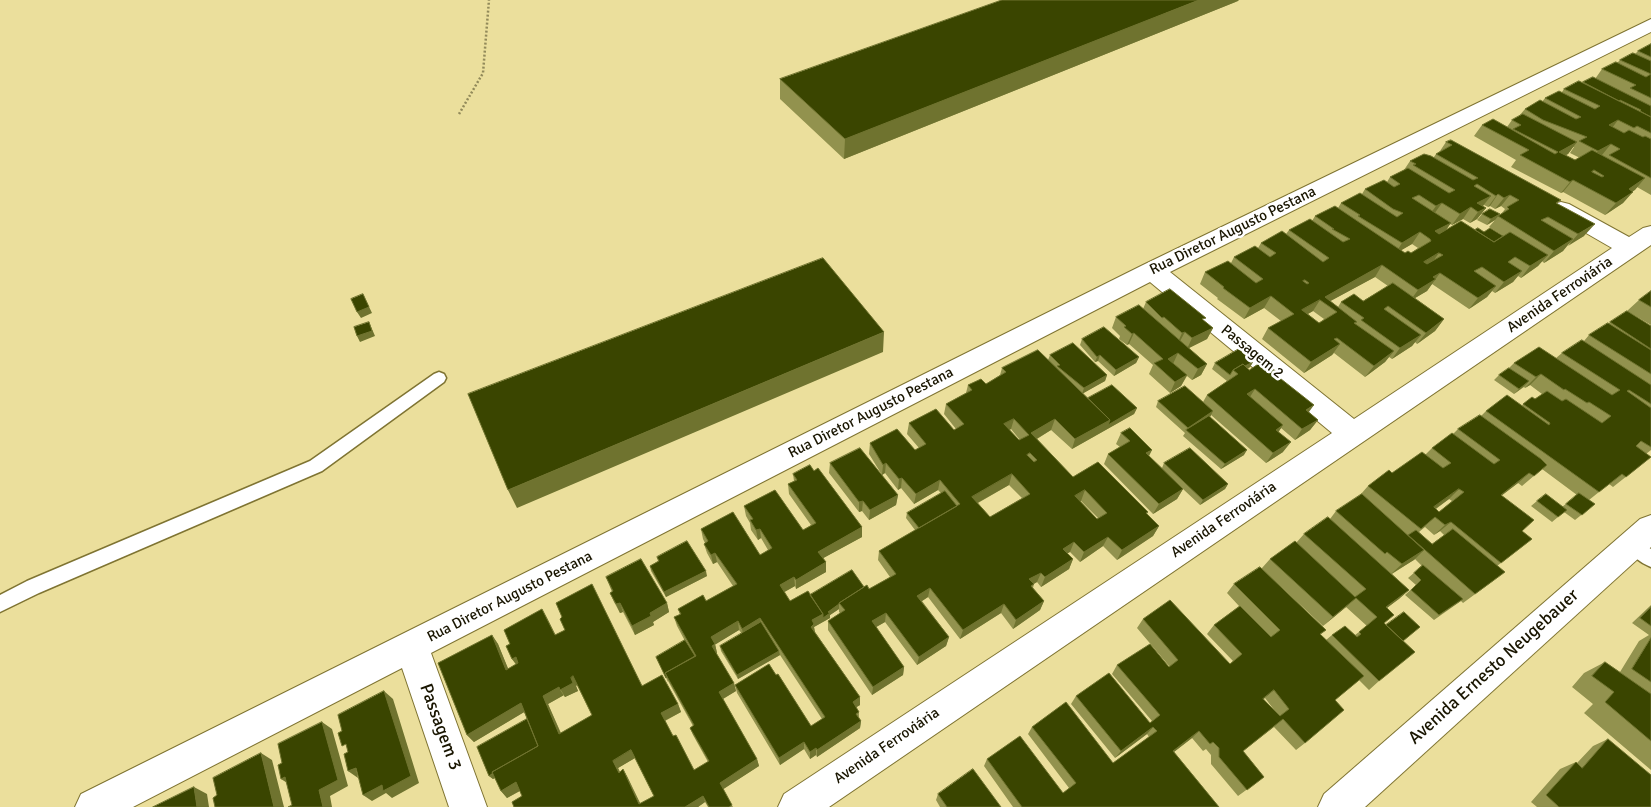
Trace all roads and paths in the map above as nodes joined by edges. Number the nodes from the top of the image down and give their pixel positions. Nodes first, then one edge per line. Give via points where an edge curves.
1 (489, 0) edge
2 (1651, 25) edge
3 (459, 114) dead end
4 (1429, 134) junction
5 (1454, 148) edge
6 (1546, 200) edge
7 (1640, 241) edge
8 (1152, 271) junction
9 (440, 378) dead end
10 (1353, 434) junction
11 (1646, 545) edge
12 (0, 604) edge
13 (412, 647) junction
14 (94, 807) edge
15 (468, 807) edge
16 (796, 807) edge
17 (1337, 807) edge

1 - 3 path via 483,73
2 - 4 street, Rua Diretor Augusto Pestana
4 - 5 street
4 - 8 street, Rua Diretor Augusto Pestana
6 - 7 street
7 - 10 street, Avenida Ferroviária
8 - 10 street, Passagem 2
8 - 13 street, Rua Diretor Augusto Pestana
9 - 12 lane via 316,466
10 - 16 street, Avenida Ferroviária
11 - 17 street, Avenida Ernesto Neugebauer
13 - 14 street, Rua Diretor Augusto Pestana
13 - 15 street, Passagem 3

